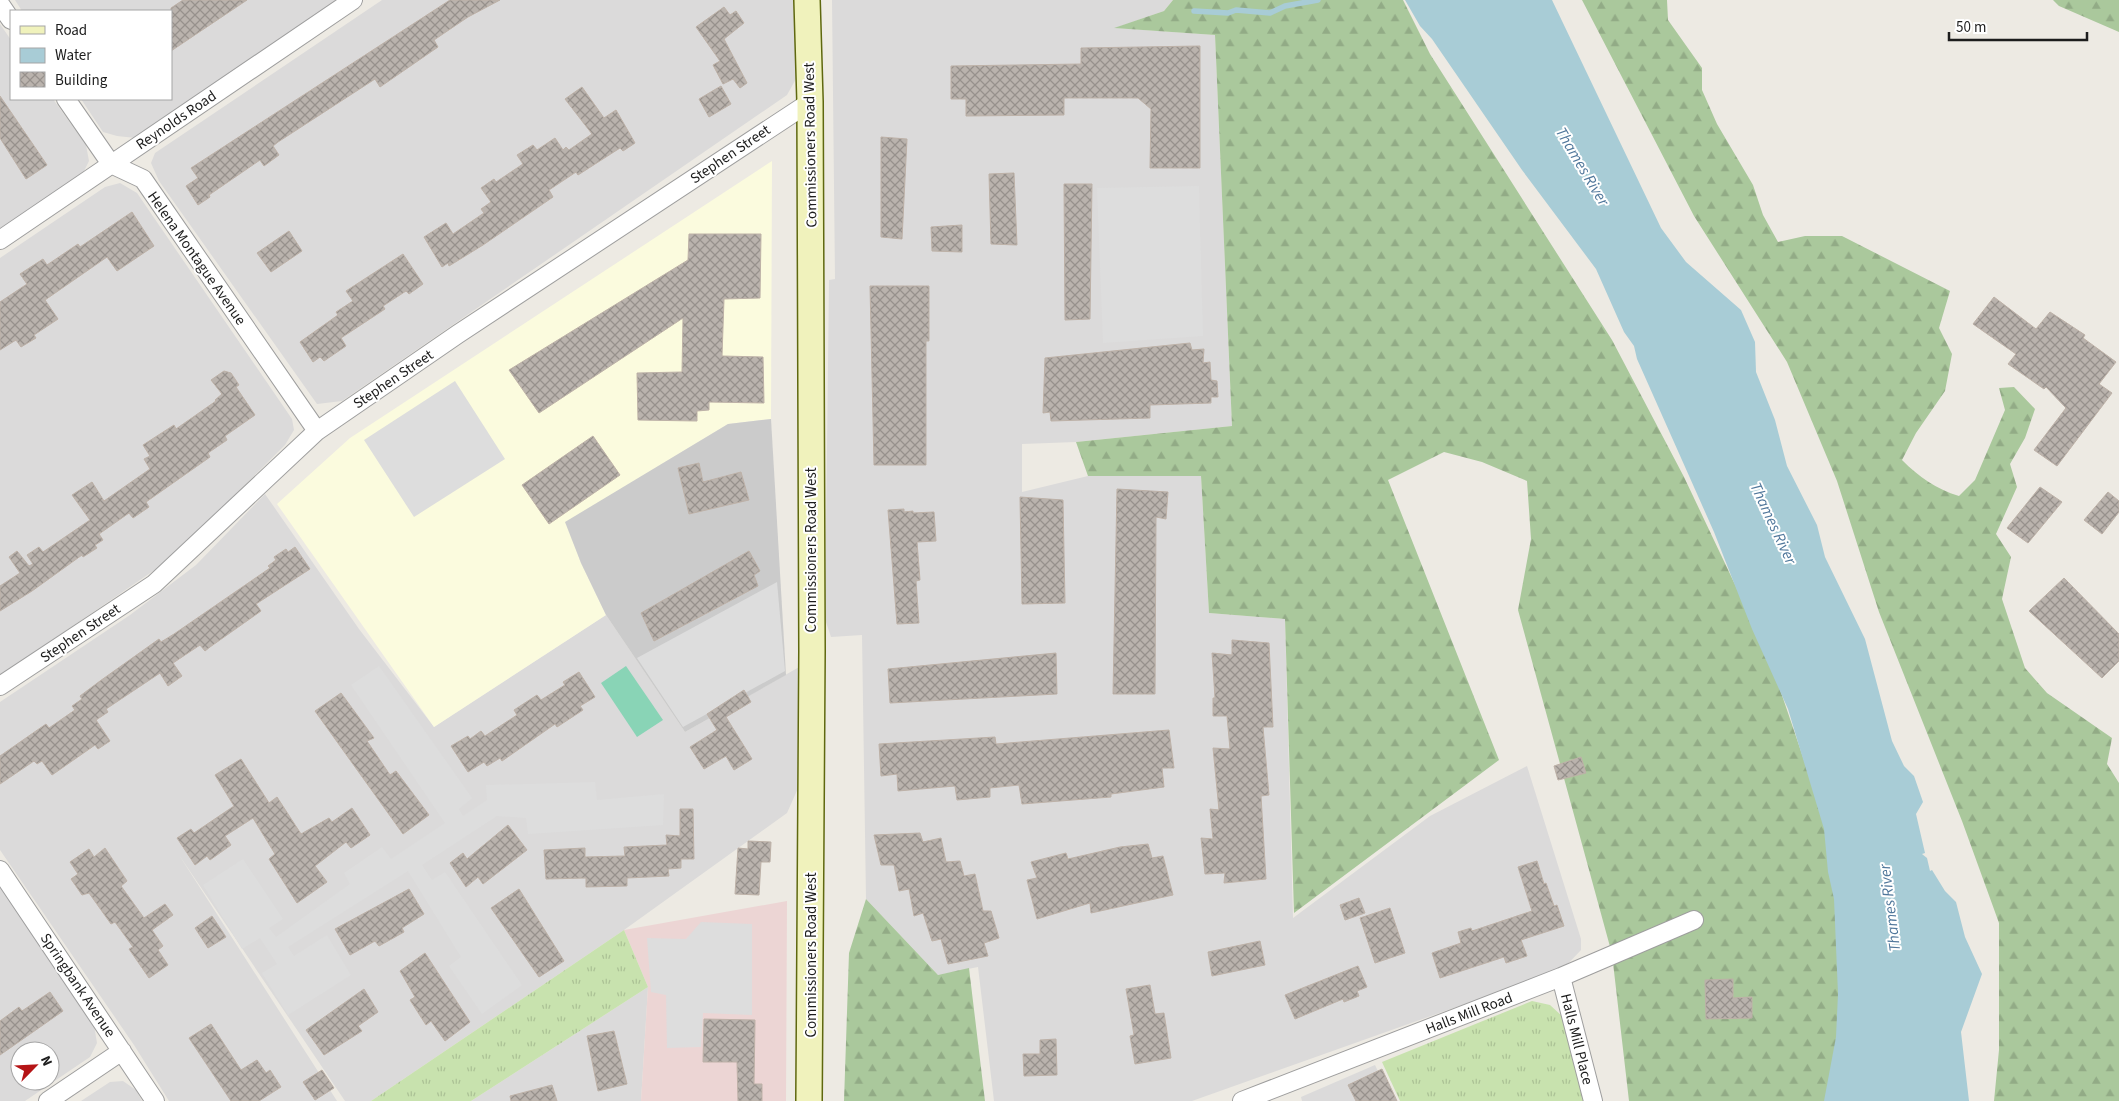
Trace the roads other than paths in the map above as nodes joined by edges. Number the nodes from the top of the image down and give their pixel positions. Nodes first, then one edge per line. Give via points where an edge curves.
1 (353, 0) edge
2 (807, 0) edge
3 (0, 4) edge
4 (10, 19) edge
5 (67, 100) edge
6 (810, 102) junction
7 (111, 164) junction
8 (0, 240) edge
9 (317, 431) junction
10 (0, 686) edge
11 (0, 870) edge
12 (1694, 920) dead end
13 (1561, 977) junction
14 (122, 1051) junction
15 (48, 1101) edge
16 (155, 1101) edge
17 (810, 1101) edge
18 (1242, 1101) edge
19 (1593, 1101) edge

1 - 7 street, Reynolds Road
2 - 6 main road, Commissioners Road West
3 - 4 street
5 - 7 street
6 - 9 street, Stephen Street
6 - 17 main road, Commissioners Road West
7 - 8 street, Reynolds Road
7 - 9 street, Helena Montague Avenue via 143,179
9 - 10 street, Stephen Street via 154,584
11 - 14 street, Springbank Avenue
12 - 13 street, Halls Mill Road
13 - 18 street, Halls Mill Road
13 - 19 street, Halls Mill Place
14 - 15 street
14 - 16 street, Springbank Avenue

